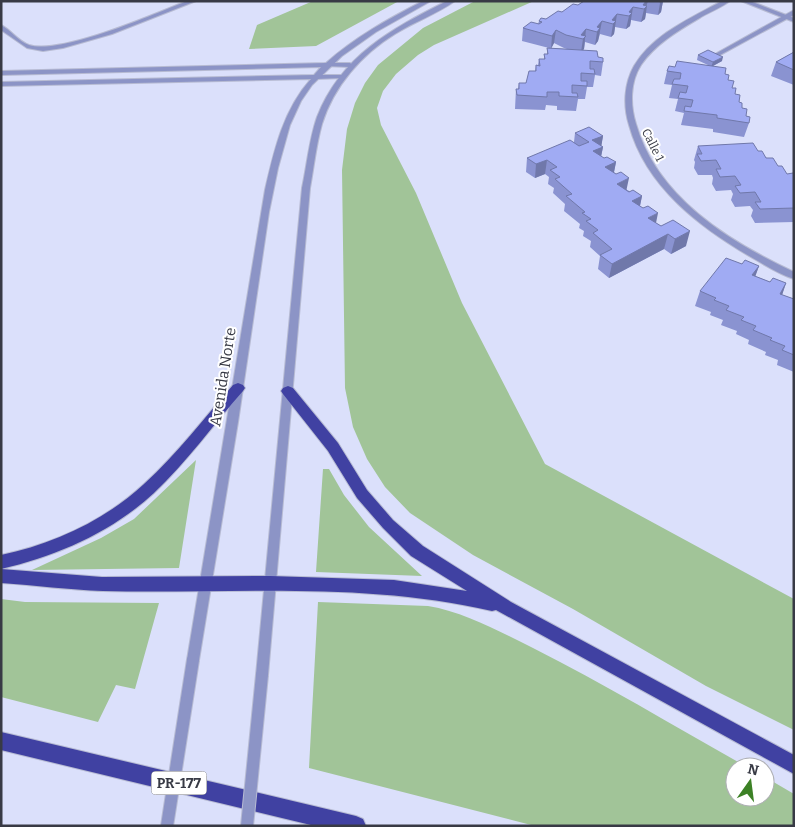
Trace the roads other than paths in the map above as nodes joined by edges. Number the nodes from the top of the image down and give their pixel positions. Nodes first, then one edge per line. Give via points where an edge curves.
1 (193, 1) edge
2 (428, 1) edge
3 (452, 1) edge
4 (727, 1) edge
5 (744, 1) edge
6 (794, 12) edge
7 (786, 17) junction
8 (794, 20) edge
9 (1, 27) edge
10 (718, 54) edge
11 (326, 65) junction
12 (350, 65) junction
13 (1, 73) edge
14 (316, 77) junction
15 (341, 77) junction
16 (1, 84) edge
17 (794, 276) edge
18 (238, 388) junction
19 (288, 391) junction
20 (1, 562) edge
21 (1, 576) edge
22 (206, 582) junction
23 (270, 583) junction
24 (505, 607) junction
25 (1, 741) edge
26 (794, 765) edge
27 (167, 826) edge
28 (247, 826) edge
29 (356, 826) edge

1 - 9 street via 50,50 28,47
2 - 11 street, Avenida Norte via 370,33
3 - 12 street via 386,37
4 - 17 street, Calle 1 via 670,33 637,67 629,87 631,124 647,162 687,208 744,249
5 - 7 street
6 - 7 street
7 - 8 street
7 - 10 street
11 - 12 street
11 - 13 street
11 - 14 street, Avenida Norte
12 - 15 street
14 - 15 street
14 - 16 street
14 - 18 street, Avenida Norte via 288,121 276,160 261,234
15 - 19 street via 320,118 306,188
18 - 20 highway via 163,476 131,504 58,546
18 - 22 street, Avenida Norte
19 - 23 street
19 - 24 highway via 332,447 362,494 388,524 417,551
21 - 22 highway via 102,584
22 - 23 highway
22 - 27 street, Avenida Norte, bridge
23 - 24 highway via 394,587 449,594
23 - 28 street, bridge
24 - 26 highway
25 - 29 highway, PR-177

